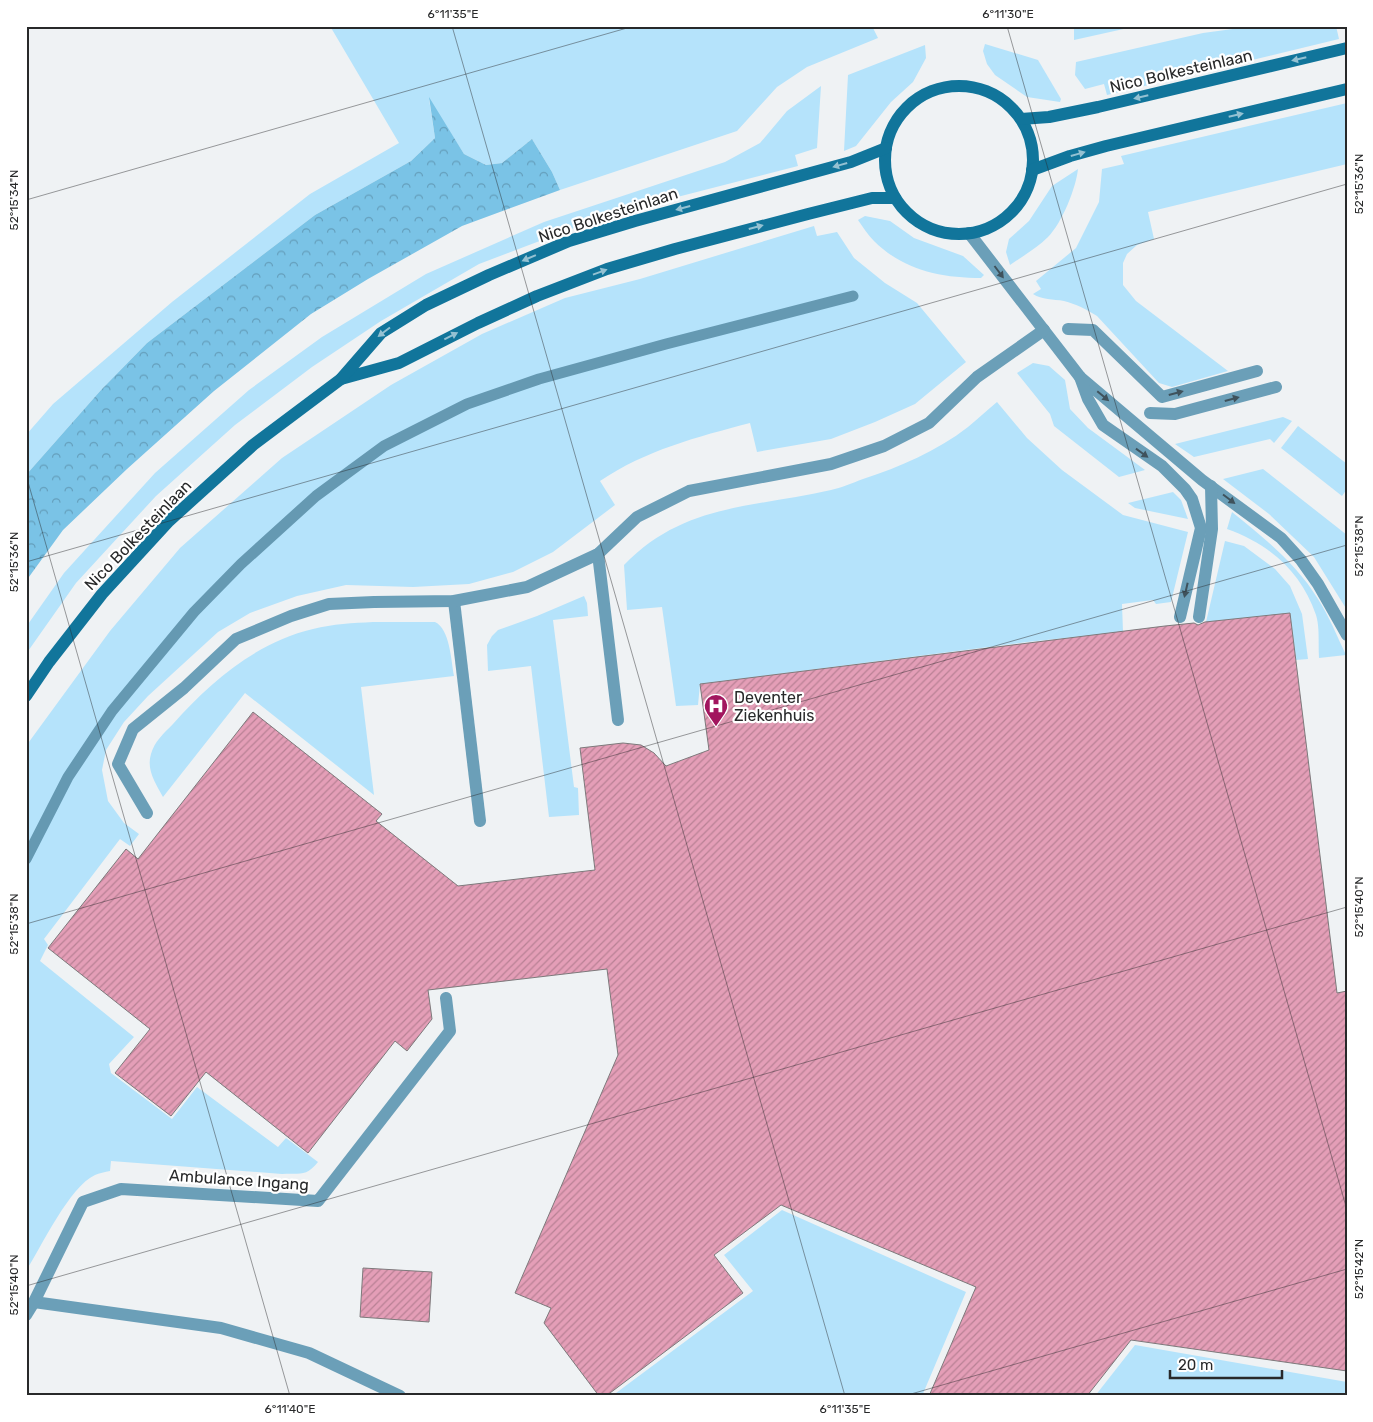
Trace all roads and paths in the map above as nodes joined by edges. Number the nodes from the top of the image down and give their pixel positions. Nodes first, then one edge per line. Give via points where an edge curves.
1 (1347, 48) edge
2 (1347, 89) edge
3 (1021, 119) junction
4 (886, 148) junction
5 (1032, 170) junction
6 (895, 198) junction
7 (969, 233) junction
8 (1068, 329) dead end
9 (1044, 330) junction
10 (1258, 371) dead end
11 (1080, 377) junction
12 (341, 379) junction
13 (1276, 387) dead end
14 (1150, 413) dead end
15 (1211, 486) junction
16 (598, 554) junction
17 (454, 601) junction
18 (1199, 616) dead end
19 (1180, 617) dead end
20 (1347, 635) edge
21 (26, 696) edge
22 (618, 720) dead end
23 (148, 813) dead end
24 (480, 821) dead end
25 (446, 998) dead end
26 (34, 1302) junction
27 (26, 1314) edge
28 (400, 1396) edge

1 -> 3 street, Nico Bolkesteinlaan via 1098,107
5 -> 2 street via 1106,146
3 - 4 street via 992,94 974,87 936,90 917,98 902,112 891,129
3 - 5 street via 1033,152
4 - 6 street via 885,166
4 -> 12 street, Nico Bolkesteinlaan via 851,162 569,241 489,274 381,333
5 - 7 street via 1021,200 1011,212 992,226
6 - 7 street via 919,223 952,234
12 -> 6 street, Nico Bolkesteinlaan via 399,363 486,319 607,269 872,198
7 -> 9 lane
8 -> 10 lane via 1093,330 1162,397
9 - 11 lane
9 - 16 lane via 977,377 929,423 884,446 830,464 689,491 637,517
11 -> 15 lane
11 -> 19 lane via 1103,425 1162,466 1192,499 1201,528
12 - 21 street, Nico Bolkesteinlaan via 253,445 169,520 102,594
14 -> 13 lane via 1175,414
15 - 18 lane via 1212,529
15 -> 20 lane via 1281,538 1318,584
16 - 17 lane via 528,587
16 - 22 lane
17 - 23 lane via 329,604 236,639 184,688 133,729 118,764
17 - 24 lane
25 - 26 lane, Ambulance Ingang via 450,1031 318,1201 121,1189 83,1202
26 - 27 lane
26 - 28 lane via 221,1328 309,1353

